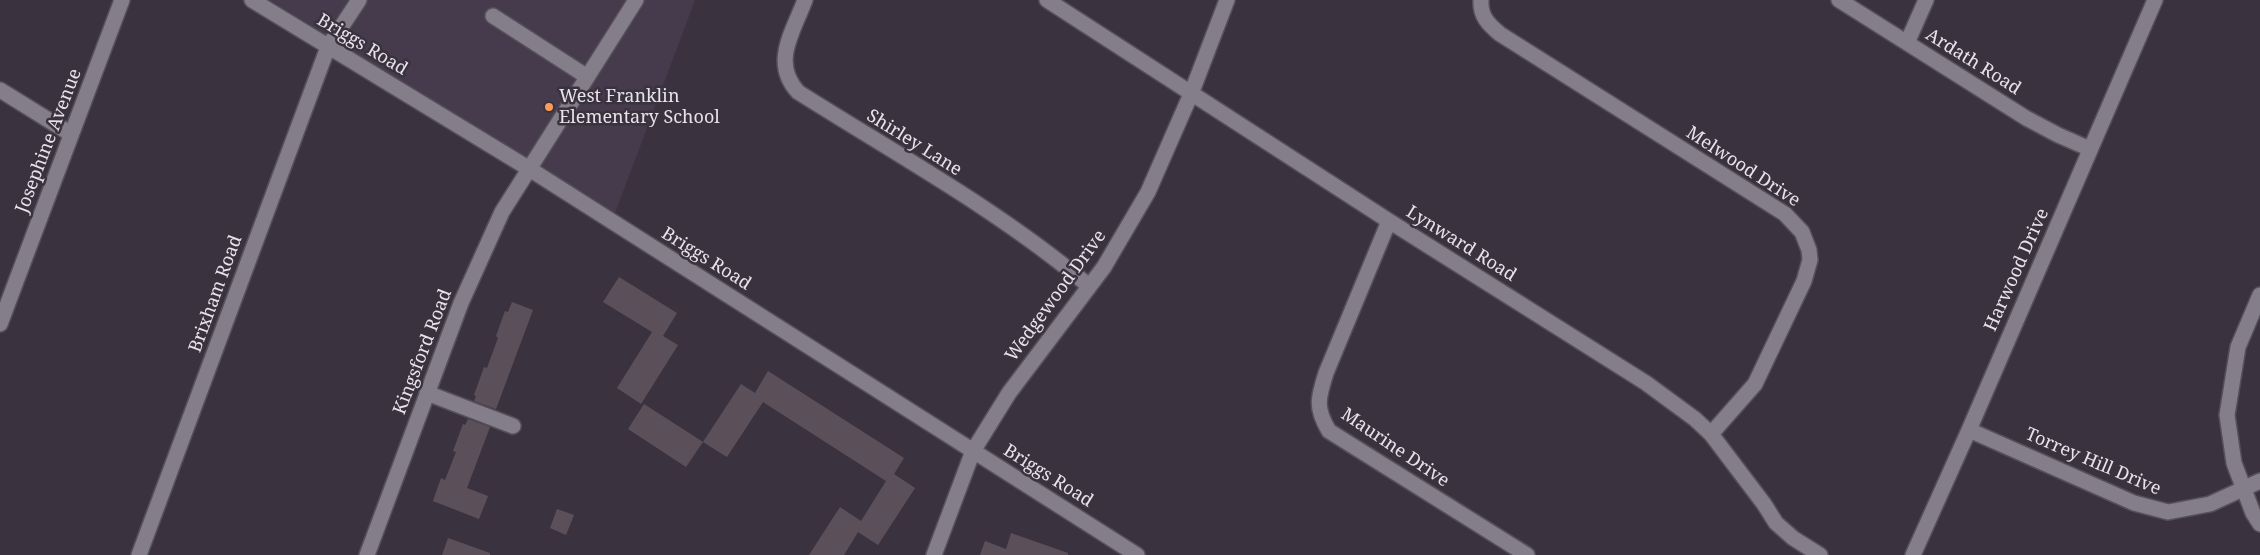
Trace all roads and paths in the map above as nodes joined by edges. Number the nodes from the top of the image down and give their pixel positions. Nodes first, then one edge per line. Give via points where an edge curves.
1 (122, 0) edge
2 (252, 0) edge
3 (359, 0) edge
4 (636, 0) edge
5 (806, 0) edge
6 (1047, 0) edge
7 (1227, 0) edge
8 (1480, 0) edge
9 (1839, 0) edge
10 (1926, 0) edge
11 (2155, 0) edge
12 (493, 16) dead end
13 (1907, 43) junction
14 (328, 47) junction
15 (586, 76) junction
16 (0, 90) edge
17 (1191, 94) junction
18 (71, 134) junction
19 (2090, 149) junction
20 (528, 168) junction
21 (1389, 221) junction
22 (1089, 286) junction
23 (2260, 295) edge
24 (0, 324) edge
25 (428, 393) junction
26 (513, 426) dead end
27 (1969, 430) junction
28 (1711, 434) junction
29 (973, 451) junction
30 (2260, 481) edge
31 (2244, 488) junction
32 (2260, 524) edge
33 (139, 555) edge
34 (367, 555) edge
35 (934, 555) edge
36 (1137, 555) edge
37 (1527, 555) edge
38 (1820, 555) edge
39 (1913, 555) edge

1 - 18 street, Josephine Avenue
2 - 14 street, Briggs Road
3 - 14 street, Brixham Road
4 - 15 street, Kingsford Road
5 - 22 street, Shirley Lane via 784,62 787,77 798,92 997,217
6 - 17 street, Lynward Road
7 - 17 street, Wedgewood Drive
8 - 28 street, Melwood Drive via 1486,23 1500,34 1785,214 1802,232 1810,260 1773,350 1755,384
9 - 13 street, Ardath Road
10 - 13 street
11 - 19 street, Harwood Drive
12 - 15 street
13 - 19 street, Ardath Road via 2026,118
14 - 20 street, Briggs Road
14 - 33 street, Brixham Road
15 - 20 street, Kingsford Road
16 - 18 street
17 - 21 street, Lynward Road
17 - 22 street, Wedgewood Drive via 1148,192 1104,267
18 - 24 street, Josephine Avenue
19 - 27 street, Harwood Drive
20 - 25 street, Kingsford Road via 502,212 461,303
20 - 29 street, Briggs Road
21 - 28 street, Lynward Road via 1646,382
21 - 37 street, Maurine Drive via 1326,373 1320,394 1320,417 1329,431
22 - 29 street, Wedgewood Drive via 1010,393
23 - 31 street via 2238,347 2227,415 2234,464
25 - 26 street
25 - 34 street, Kingsford Road
27 - 31 street, Torrey Hill Drive via 2134,503 2168,512 2210,504
27 - 39 street, Harwood Drive
28 - 38 street, Lynward Road via 1776,524
29 - 35 street, Wedgewood Drive
29 - 36 street, Briggs Road
30 - 31 street, Torrey Hill Drive
31 - 32 street

